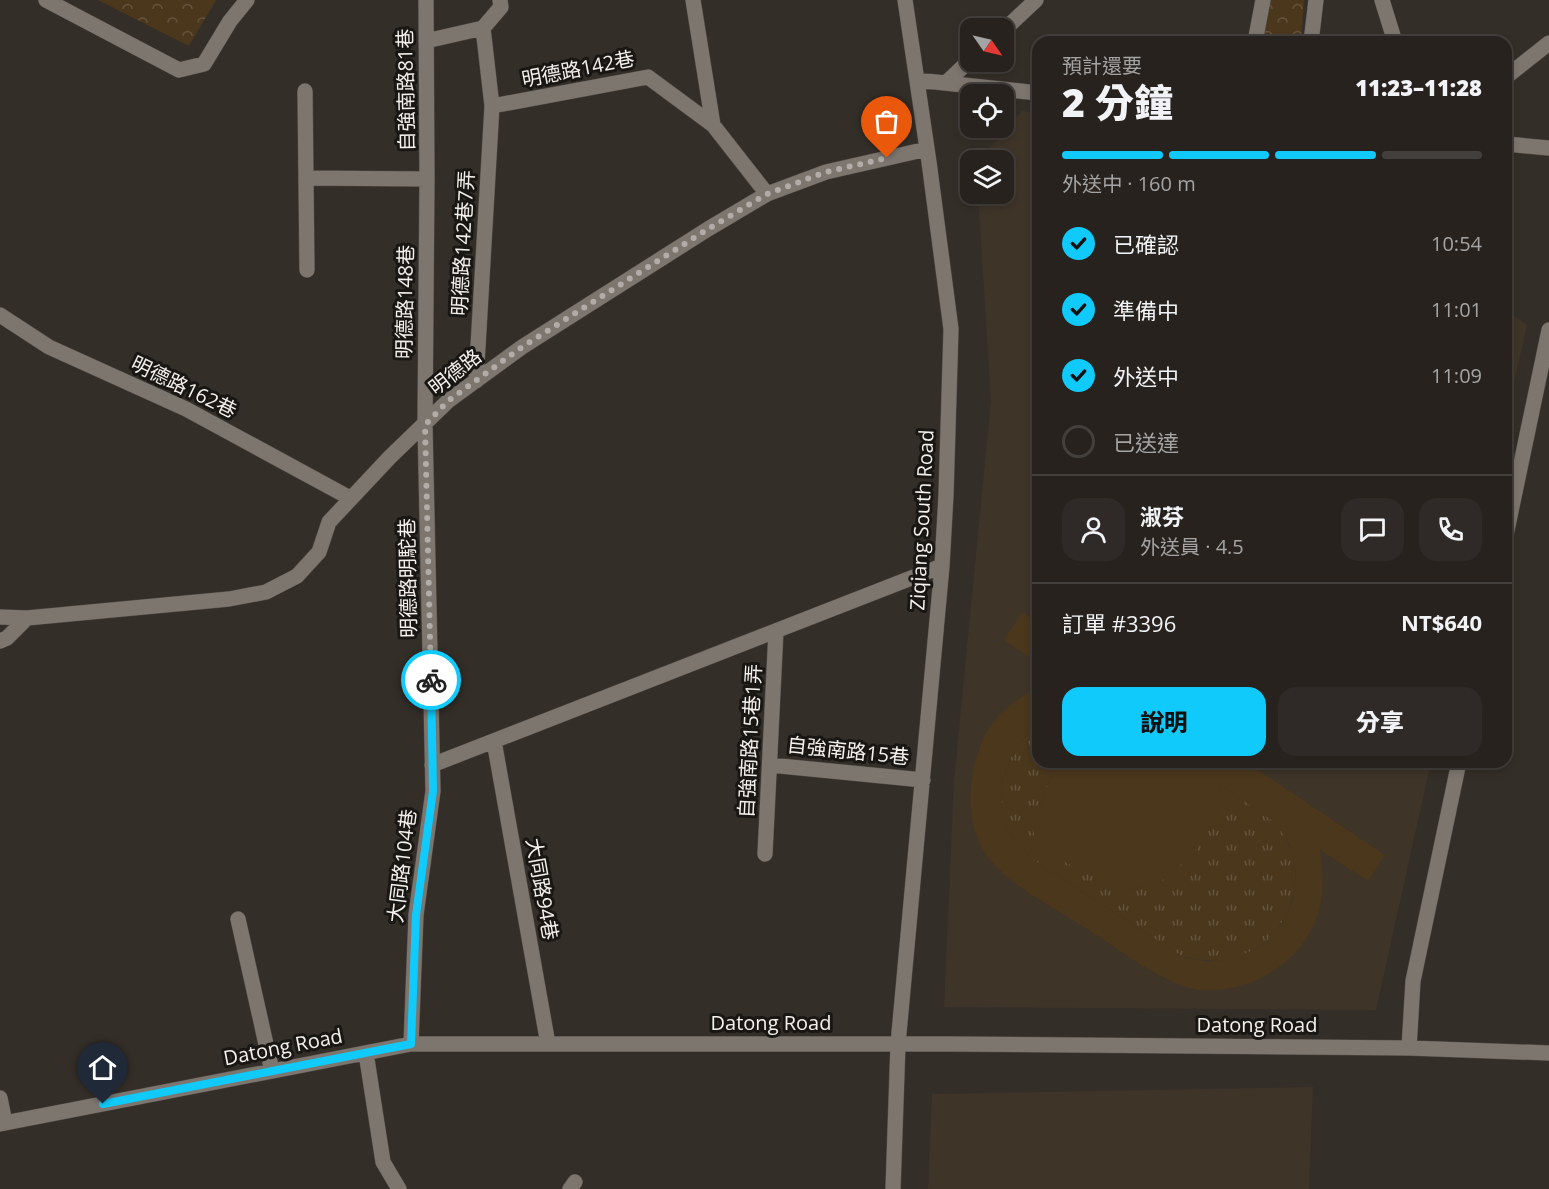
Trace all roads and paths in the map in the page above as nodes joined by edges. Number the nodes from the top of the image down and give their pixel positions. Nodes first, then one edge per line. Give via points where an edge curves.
1 (46, 0) edge
2 (247, 0) edge
3 (426, 0) edge
4 (500, 0) edge
5 (693, 0) edge
6 (905, 0) edge
7 (1036, 0) edge
8 (1263, 0) edge
9 (1316, 0) edge
10 (1382, 0) edge
11 (1014, 21) edge
12 (483, 28) junction
13 (1256, 36) edge
14 (1312, 36) edge
15 (1393, 36) edge
16 (426, 42) junction
17 (1549, 43) edge
18 (960, 70) edge
19 (1512, 72) edge
20 (917, 80) junction
21 (946, 83) junction
22 (304, 91) dead end
23 (1032, 92) edge
24 (492, 106) junction
25 (713, 125) junction
26 (1512, 145) edge
27 (1549, 148) edge
28 (927, 149) junction
29 (306, 178) junction
30 (427, 179) junction
31 (767, 194) junction
32 (307, 270) dead end
33 (0, 315) edge
34 (1549, 330) edge
35 (476, 381) junction
36 (425, 425) junction
37 (350, 498) junction
38 (1512, 506) edge
39 (942, 566) junction
40 (0, 617) edge
41 (27, 618) junction
42 (776, 631) junction
43 (0, 641) edge
44 (494, 741) junction
45 (432, 765) junction
46 (770, 765) junction
47 (1458, 768) edge
48 (923, 780) junction
49 (765, 854) dead end
50 (238, 919) dead end
51 (411, 1044) junction
52 (548, 1044) junction
53 (898, 1044) junction
54 (1409, 1048) junction
55 (366, 1053) junction
56 (1549, 1053) edge
57 (272, 1071) junction
58 (0, 1098) edge
59 (2, 1123) edge
60 (399, 1189) edge
61 (893, 1189) edge

1 - 2 street via 179,70 204,64
3 - 16 street, 自強南路81巷
4 - 12 street via 501,7
5 - 25 street
6 - 20 street, Ziqiang South Road
7 - 11 street
8 - 13 street
9 - 14 street
10 - 15 street
12 - 16 street
12 - 24 street, 明德路142巷7弄
16 - 30 street, 自強南路81巷
17 - 19 street
18 - 21 street
20 - 21 street
20 - 28 street, Ziqiang South Road
21 - 23 street
22 - 29 street
24 - 25 street, 明德路142巷 via 648,77
24 - 35 street, 明德路142巷7弄
25 - 31 street, 明德路142巷
26 - 27 street
28 - 31 street, 明德路 via 826,172
28 - 39 street, Ziqiang South Road via 951,329
29 - 30 street
29 - 32 street
30 - 36 street, 明德路148巷
31 - 35 street, 明德路 via 532,341
33 - 37 street, 明德路162巷 via 49,347 186,409
34 - 38 street
35 - 36 street, 明德路 via 448,401
36 - 37 street, 明德路
36 - 45 street, 明德路明駝巷
37 - 41 street, 明德路 via 329,522 320,552 297,576 266,592
39 - 42 street
39 - 48 street, Ziqiang South Road
40 - 41 street, 明德路
41 - 43 street
42 - 44 street
42 - 46 street, 自強南路15巷1弄
44 - 45 street
44 - 52 street, 大同路94巷
45 - 51 street, 大同路104巷 via 433,791 416,915
46 - 48 street, 自強南路15巷
46 - 49 street, 自強南路15巷1弄
47 - 54 street via 1413,981
48 - 53 street, Ziqiang South Road
50 - 57 street
51 - 52 street, Datong Road
51 - 55 street, Datong Road
52 - 53 street, Datong Road
53 - 54 street, Datong Road
53 - 61 street, Ziqiang South Road
54 - 56 street, Datong Road
55 - 57 street, Datong Road
55 - 60 street via 383,1162
57 - 59 street, Datong Road
58 - 59 street

